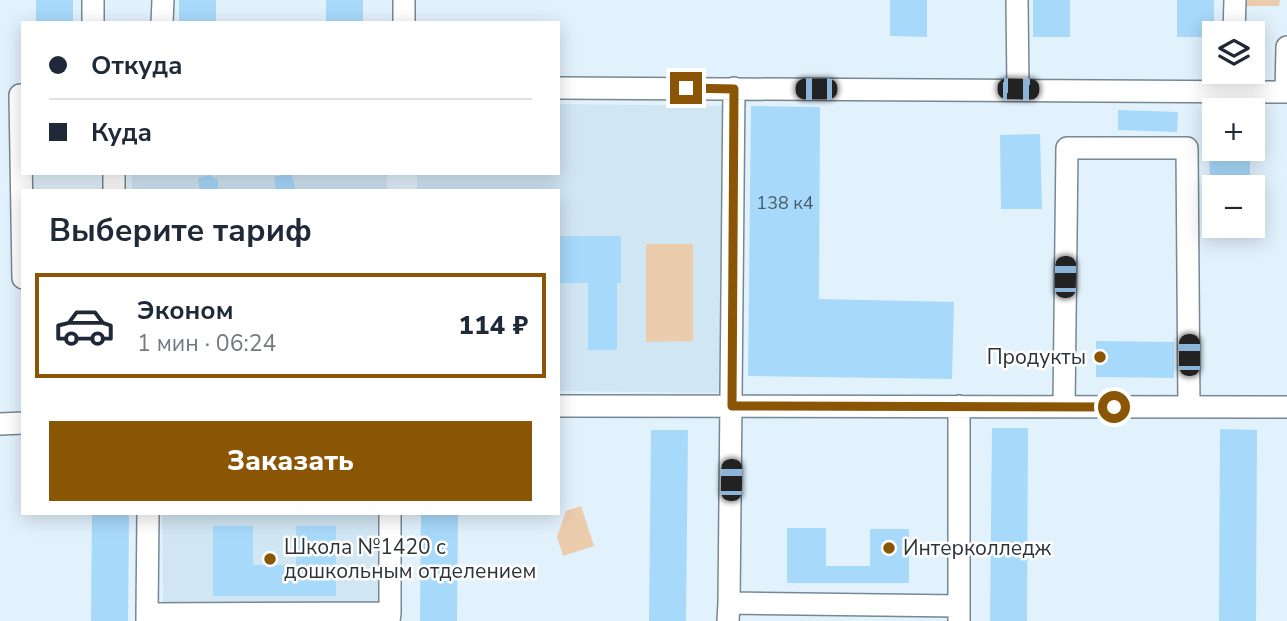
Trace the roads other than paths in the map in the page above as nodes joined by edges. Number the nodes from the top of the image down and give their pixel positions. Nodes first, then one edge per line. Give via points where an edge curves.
1 (93, 0) edge
2 (163, 0) edge
3 (404, 0) edge
4 (1017, 0) edge
5 (1235, 0) edge
6 (93, 21) edge
7 (163, 21) edge
8 (404, 21) edge
9 (1234, 21) edge
10 (1287, 47) edge
11 (1202, 83) edge
12 (1244, 84) edge
13 (560, 88) edge
14 (734, 89) junction
15 (1018, 89) junction
16 (1286, 92) edge
17 (14, 95) edge
18 (21, 237) edge
19 (560, 406) edge
20 (732, 406) junction
21 (959, 406) junction
22 (1063, 407) junction
23 (1189, 407) junction
24 (1287, 407) edge
25 (21, 423) edge
26 (0, 424) edge
27 (148, 515) edge
28 (390, 515) edge
29 (728, 612) edge
30 (959, 614) edge
31 (147, 617) edge
32 (389, 617) edge

1 - 6 lane
2 - 7 lane
3 - 8 lane
4 - 15 lane
5 - 9 lane
10 - 16 lane
11 - 15 lane
12 - 16 lane
13 - 14 lane
14 - 15 lane
14 - 20 lane
17 - 18 lane
19 - 20 lane
20 - 21 lane
20 - 29 lane
21 - 22 lane
21 - 30 lane
22 - 23 lane
22 - 23 lane via 1067,148 1187,148
23 - 24 lane
25 - 26 lane
27 - 31 lane
28 - 32 lane
29 - 30 lane
31 - 32 lane

